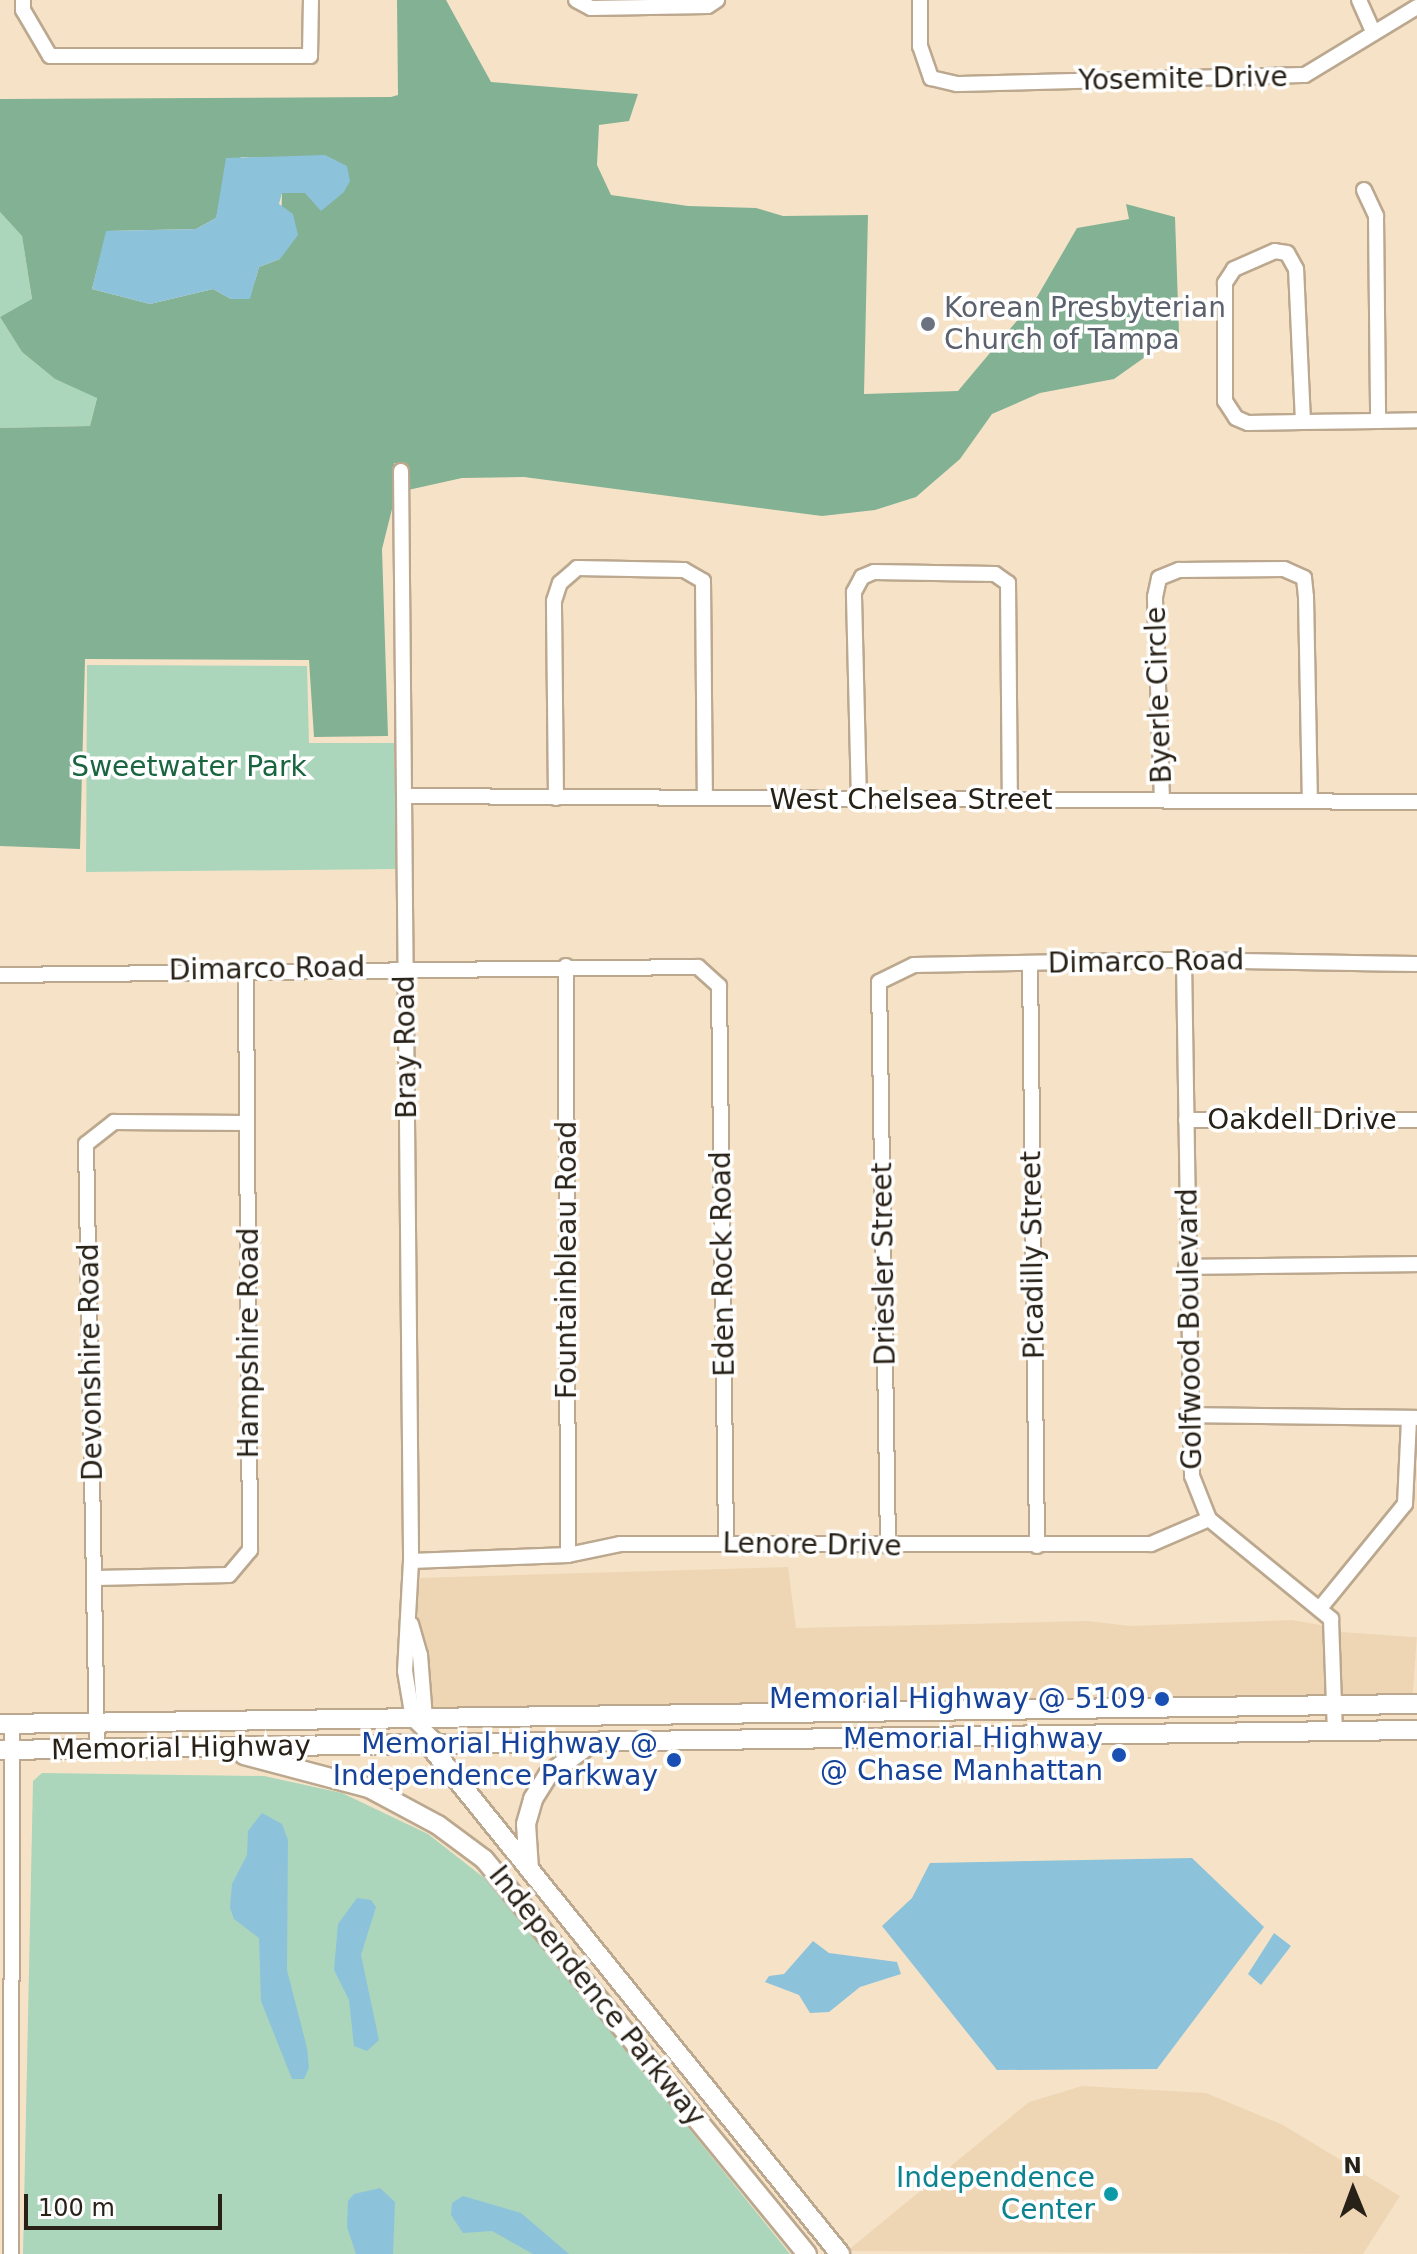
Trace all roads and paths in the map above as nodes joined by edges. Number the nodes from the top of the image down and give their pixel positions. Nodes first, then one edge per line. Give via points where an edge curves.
1 (23, 0) edge
2 (311, 0) edge
3 (576, 0) edge
4 (717, 0) edge
5 (920, 0) edge
6 (1359, 0) edge
7 (1417, 7) edge
8 (1374, 33) junction
9 (1364, 190) dead end
10 (1417, 420) edge
11 (1378, 421) junction
12 (1303, 422) junction
13 (401, 471) dead end
14 (405, 796) junction
15 (556, 798) junction
16 (705, 798) junction
17 (1010, 800) junction
18 (1162, 800) junction
19 (859, 801) junction
20 (1310, 801) junction
21 (1417, 802) edge
22 (1184, 960) junction
23 (1030, 963) junction
24 (1417, 964) edge
25 (406, 966) junction
26 (566, 966) junction
27 (246, 970) junction
28 (0, 975) edge
29 (879, 982) joint
30 (719, 986) joint
31 (1186, 1120) junction
32 (1417, 1120) edge
33 (247, 1123) junction
34 (1417, 1264) edge
35 (1186, 1267) junction
36 (1187, 1415) junction
37 (1413, 1418) edge
38 (1209, 1519) junction
39 (726, 1543) junction
40 (888, 1546) junction
41 (1037, 1546) junction
42 (568, 1555) junction
43 (411, 1561) junction
44 (96, 1578) junction
45 (1321, 1607) junction
46 (1417, 1704) edge
47 (1334, 1706) junction
48 (1067, 1710) junction
49 (855, 1712) junction
50 (663, 1715) junction
51 (393, 1719) joint
52 (95, 1723) junction
53 (417, 1723) junction
54 (6, 1724) edge
55 (1417, 1730) edge
56 (1335, 1732) junction
57 (1068, 1735) junction
58 (855, 1739) junction
59 (663, 1741) junction
60 (593, 1742) junction
61 (435, 1744) junction
62 (377, 1745) junction
63 (210, 1747) junction
64 (97, 1749) junction
65 (6, 1750) edge
66 (529, 1869) junction
67 (6, 1959) edge
68 (11, 2254) edge
69 (807, 2254) edge
70 (840, 2254) edge

1 - 2 street via 23,10 50,56 310,56
3 - 4 street via 591,8 708,6
5 - 8 street, Yosemite Drive via 920,46 931,78 957,84 1305,75
6 - 8 street
7 - 8 street, Yosemite Drive
9 - 11 street via 1376,216
10 - 11 street
11 - 12 street
12 - 12 street via 1296,269 1287,253 1275,251 1234,269 1225,283 1225,401 1236,418
13 - 14 street, Bray Road
14 - 15 street, West Chelsea Street
14 - 25 street, Bray Road
15 - 16 street, West Chelsea Street
15 - 16 street via 554,601 560,583 577,568 684,570 703,581
16 - 19 street, West Chelsea Street
17 - 18 street, West Chelsea Street
17 - 19 street, West Chelsea Street
17 - 19 street via 1008,583 995,574 874,572 862,577 854,592
18 - 20 street, West Chelsea Street
18 - 20 street, Byerle Circle via 1155,597 1159,578 1179,570 1284,569 1304,578
20 - 21 street, West Chelsea Street
22 - 23 street, Dimarco Road
22 - 24 street, Dimarco Road
22 - 31 street, Golfwood Boulevard
23 - 29 street, Dimarco Road via 914,965
23 - 41 street, Picadilly Street
25 - 26 street, Dimarco Road
25 - 27 street, Dimarco Road
25 - 43 street, Bray Road
26 - 30 street, Dimarco Road via 698,967
26 - 42 street, Fountainbleau Road
27 - 28 street, Dimarco Road
27 - 33 street, Hampshire Road
29 - 40 street, Driesler Street
30 - 39 street, Eden Rock Road
31 - 32 street, Oakdell Drive
31 - 35 street, Golfwood Boulevard
33 - 44 street, Hampshire Road via 250,1550 229,1575
33 - 44 street, Devonshire Road via 114,1122 86,1144
34 - 35 street
35 - 36 street, Golfwood Boulevard
36 - 37 street
36 - 38 street, Golfwood Boulevard via 1197,1499
37 - 45 street via 1405,1504
38 - 41 street, Lenore Drive via 1151,1544
38 - 45 street
39 - 40 street, Lenore Drive
39 - 42 street, Lenore Drive via 620,1544
40 - 41 street, Lenore Drive
42 - 43 street, Lenore Drive
43 - 53 street, Bray Road via 411,1624 420,1655
44 - 52 street, Devonshire Road
45 - 47 street via 1335,1637
46 - 47 main road
47 - 48 main road
47 - 56 street
48 - 49 main road
48 - 57 main road
49 - 50 main road
49 - 58 main road
50 - 53 main road
50 - 59 main road
51 - 52 main road, Memorial Highway
51 - 53 main road, Independence Parkway
52 - 54 main road, Memorial Highway
52 - 64 street, Devonshire Road
53 - 61 main road, Independence Parkway
53 - 62 main road
54 - 65 street
55 - 56 main road, Memorial Highway
56 - 57 main road, Memorial Highway
57 - 58 main road, Memorial Highway
58 - 59 main road, Memorial Highway
59 - 60 main road, Memorial Highway
60 - 61 main road, Memorial Highway
60 - 66 main road via 555,1769 533,1799 526,1824
61 - 62 main road, Memorial Highway
61 - 66 main road, Independence Parkway
62 - 63 main road, Memorial Highway
63 - 64 main road, Memorial Highway
63 - 69 main road, Independence Parkway via 369,1788 438,1825 484,1859
64 - 65 main road, Memorial Highway
65 - 67 street
66 - 70 main road, Independence Parkway
67 - 68 street

